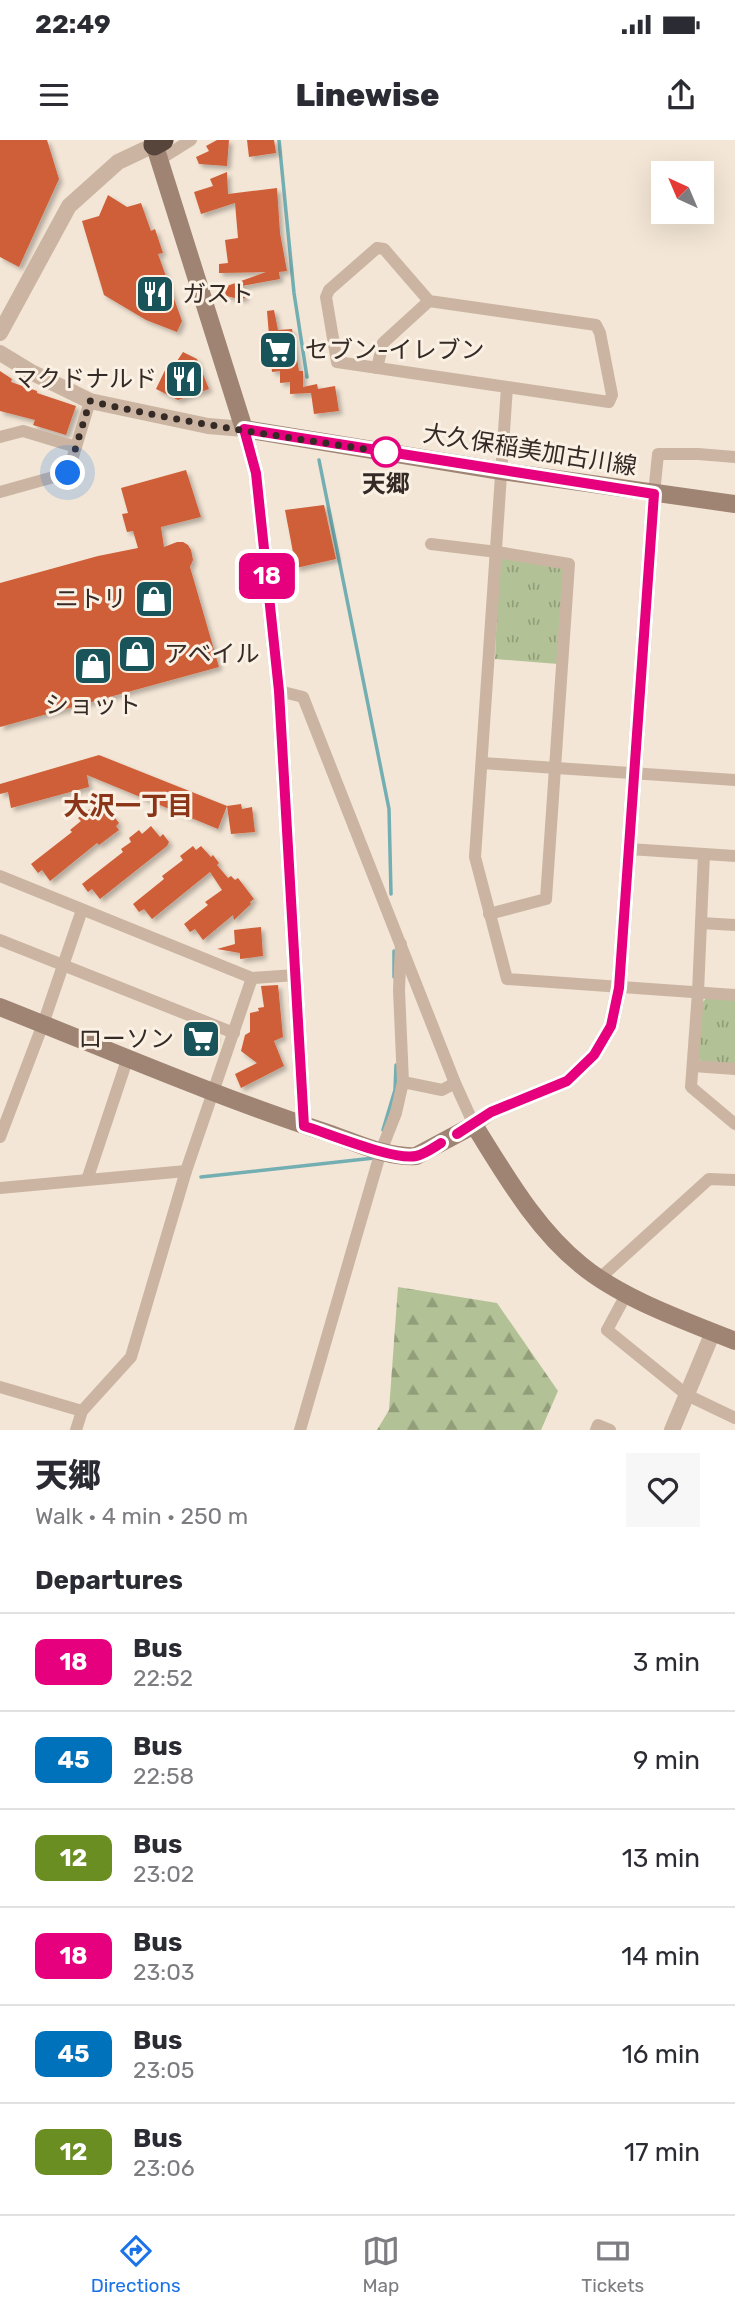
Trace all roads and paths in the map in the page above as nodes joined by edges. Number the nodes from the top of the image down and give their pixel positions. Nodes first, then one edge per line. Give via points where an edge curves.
1 (191, 140) edge
2 (157, 146) edge
3 (429, 301) junction
4 (0, 332) edge
5 (0, 353) edge
6 (377, 368) junction
7 (507, 387) junction
8 (90, 401) junction
9 (244, 429) junction
10 (0, 437) edge
11 (76, 447) junction
12 (735, 457) edge
13 (501, 471) junction
14 (0, 492) edge
15 (654, 494) junction
16 (735, 504) edge
17 (431, 544) dead end
18 (497, 552) junction
19 (279, 691) junction
20 (482, 763) junction
21 (555, 769) junction
22 (635, 773) junction
23 (735, 780) edge
24 (629, 849) junction
25 (704, 854) junction
26 (735, 856) edge
27 (0, 876) edge
28 (82, 909) junction
29 (489, 914) junction
30 (701, 923) junction
31 (735, 925) edge
32 (0, 940) edge
33 (401, 944) junction
34 (63, 964) junction
35 (296, 975) junction
36 (252, 978) junction
37 (619, 988) junction
38 (698, 992) junction
39 (735, 995) edge
40 (0, 1007) edge
41 (43, 1024) junction
42 (234, 1033) junction
43 (128, 1057) junction
44 (693, 1066) junction
45 (735, 1069) edge
46 (403, 1082) junction
47 (455, 1083) junction
48 (213, 1091) junction
49 (0, 1098) edge
50 (12, 1104) junction
51 (735, 1124) edge
52 (474, 1125) junction
53 (304, 1126) junction
54 (0, 1137) edge
55 (381, 1151) junction
56 (186, 1171) junction
57 (87, 1180) junction
58 (735, 1180) edge
59 (0, 1188) edge
60 (600, 1279) junction
61 (627, 1293) junction
62 (713, 1332) junction
63 (735, 1341) edge
64 (0, 1387) edge
65 (687, 1395) junction
66 (82, 1411) junction
67 (735, 1418) edge
68 (76, 1430) edge
69 (300, 1430) edge
70 (596, 1430) edge
71 (610, 1430) edge
72 (672, 1430) edge

1 - 2 street
2 - 4 street via 118,162 69,206
2 - 9 main road
3 - 6 street via 383,343
3 - 6 street via 384,249 377,248 329,290 326,297 337,362
3 - 7 street via 596,325 612,395 609,402
5 - 8 street
6 - 7 street
7 - 13 street
8 - 9 street
8 - 11 street
9 - 13 main road, 大久保稲美加古川線
9 - 19 street via 256,473
10 - 11 street via 23,431
11 - 14 street via 68,473
12 - 15 street via 658,454
13 - 15 main road, 大久保稲美加古川線
13 - 18 street
15 - 16 main road, 大久保稲美加古川線
15 - 22 street
17 - 18 street
18 - 20 street
18 - 21 street via 569,564
19 - 33 street via 303,697
19 - 35 street
20 - 21 street
20 - 29 street via 475,857
21 - 22 street
21 - 29 street via 547,899
22 - 23 street
22 - 24 street
24 - 25 street
24 - 37 street
25 - 26 street
25 - 30 street
27 - 28 street
28 - 34 street
28 - 36 street
29 - 37 street via 507,979
30 - 31 street
30 - 38 street
32 - 34 street
33 - 46 street
33 - 47 street
34 - 41 street
34 - 42 street
35 - 36 street
35 - 53 street
36 - 42 street
37 - 38 street
37 - 52 street via 611,1026 594,1055 567,1081 491,1112
38 - 39 street
38 - 44 street
40 - 41 main road
41 - 43 main road
41 - 50 street
42 - 48 street
43 - 48 main road
43 - 57 street
44 - 45 street
44 - 51 street via 691,1087
46 - 47 street via 442,1090
46 - 55 street
47 - 52 street
48 - 53 main road
48 - 56 street
49 - 50 street
50 - 54 street
52 - 55 main road via 416,1156
52 - 60 main road via 542,1225
53 - 55 main road
55 - 69 street
56 - 57 street
56 - 66 street via 131,1357
57 - 59 street
58 - 60 street via 709,1180
60 - 61 main road
61 - 62 main road
61 - 65 street via 607,1330
62 - 63 main road
62 - 65 street
64 - 66 street
65 - 67 street
65 - 72 street
66 - 68 street
70 - 71 street via 598,1425

